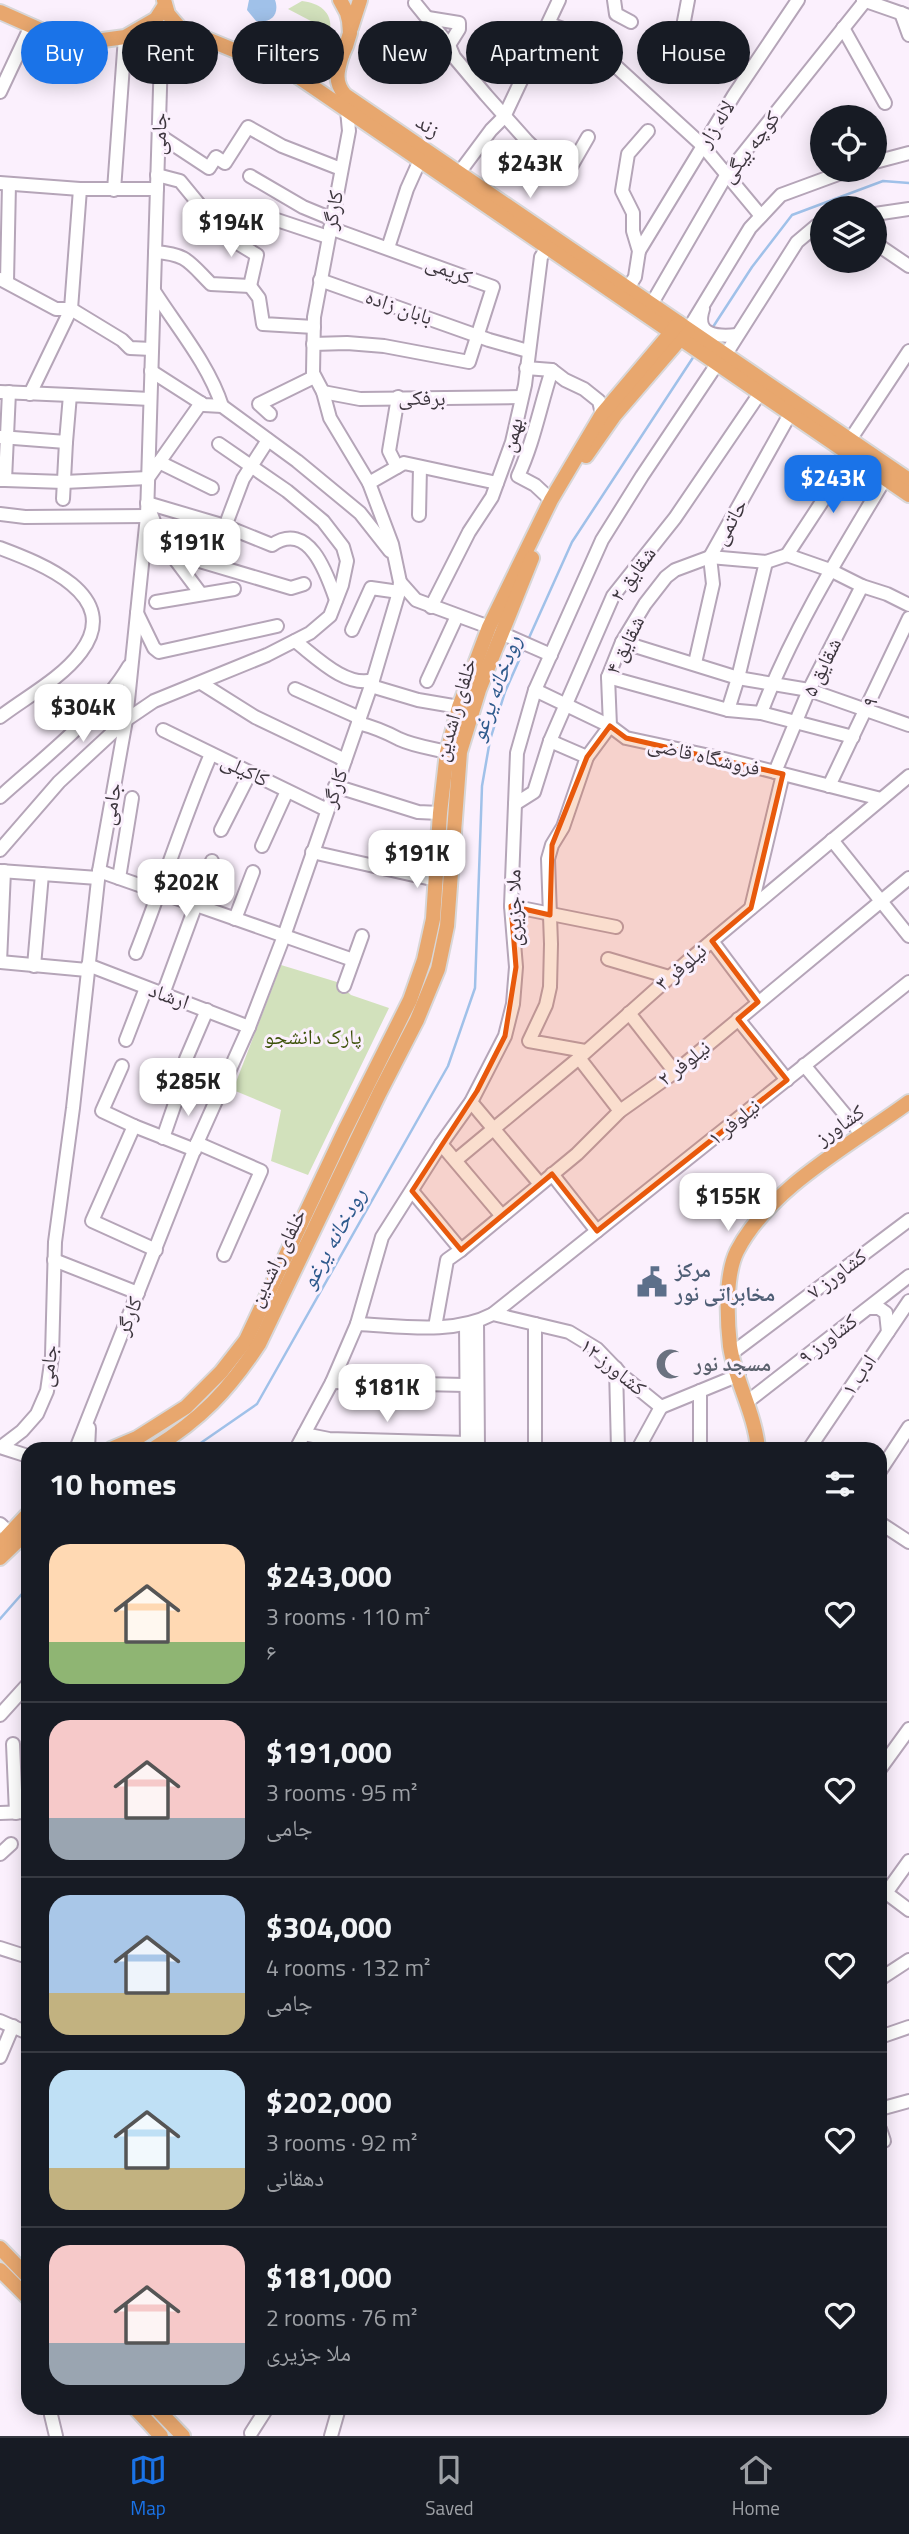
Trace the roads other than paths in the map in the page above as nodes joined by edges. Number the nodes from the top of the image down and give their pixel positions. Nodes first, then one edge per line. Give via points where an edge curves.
1 (340, 0) edge
2 (360, 0) edge
3 (559, 0) edge
4 (614, 0) edge
5 (688, 0) edge
6 (798, 0) edge
7 (864, 0) edge
8 (165, 3) edge
9 (415, 3) dead end
10 (0, 12) edge
11 (905, 14) edge
12 (428, 18) junction
13 (21, 21) edge
14 (153, 21) edge
15 (174, 21) edge
16 (430, 21) edge
17 (447, 21) edge
18 (550, 21) edge
19 (684, 21) edge
20 (452, 22) edge
21 (631, 22) dead end
22 (842, 29) junction
23 (350, 33) junction
24 (909, 35) edge
25 (452, 40) edge
26 (21, 47) edge
27 (344, 50) edge
28 (452, 52) edge
29 (623, 73) edge
30 (126, 84) edge
31 (160, 84) edge
32 (309, 84) edge
33 (339, 84) edge
34 (520, 84) edge
35 (0, 92) edge
36 (885, 103) dead end
37 (347, 110) junction
38 (504, 117) junction
39 (648, 131) dead end
40 (159, 135) junction
41 (588, 137) dead end
42 (702, 145) junction
43 (909, 153) edge
44 (887, 159) edge
45 (420, 160) junction
46 (341, 169) junction
47 (459, 173) junction
48 (727, 174) junction
49 (157, 175) junction
50 (250, 176) dead end
51 (816, 182) edge
52 (5, 184) edge
53 (80, 189) junction
54 (157, 189) junction
55 (114, 190) junction
56 (909, 209) edge
57 (887, 212) edge
58 (256, 213) dead end
59 (761, 216) junction
60 (330, 228) junction
61 (810, 231) edge
62 (388, 248) junction
63 (547, 248) junction
64 (639, 251) junction
65 (887, 251) edge
66 (155, 252) junction
67 (909, 266) edge
68 (3, 280) edge
69 (320, 280) junction
70 (250, 286) junction
71 (628, 288) junction
72 (154, 291) junction
73 (652, 305) junction
74 (71, 309) junction
75 (314, 327) junction
76 (686, 333) junction
77 (478, 335) junction
78 (737, 335) junction
79 (313, 344) junction
80 (152, 349) junction
81 (528, 351) junction
82 (909, 351) edge
83 (721, 359) junction
84 (526, 368) junction
85 (552, 370) junction
86 (151, 371) junction
87 (314, 377) junction
88 (4, 392) edge
89 (323, 392) junction
90 (760, 393) junction
91 (30, 394) junction
92 (69, 395) junction
93 (398, 397) junction
94 (521, 397) junction
95 (150, 399) junction
96 (201, 403) junction
97 (222, 406) junction
98 (271, 414) dead end
99 (602, 414) junction
100 (790, 414) junction
101 (4, 437) edge
102 (268, 440) junction
103 (850, 440) junction
104 (66, 442) junction
105 (219, 444) dead end
106 (852, 456) junction
107 (159, 462) junction
108 (250, 467) junction
109 (397, 467) junction
110 (420, 467) junction
111 (148, 478) junction
112 (885, 479) junction
113 (3, 480) edge
114 (909, 480) edge
115 (64, 482) junction
116 (369, 483) junction
117 (497, 483) junction
118 (212, 488) dead end
119 (909, 495) edge
120 (63, 499) dead end
121 (551, 500) junction
122 (147, 509) junction
123 (0, 514) edge
124 (419, 515) dead end
125 (224, 529) junction
126 (0, 548) edge
127 (168, 549) junction
128 (787, 555) junction
129 (395, 557) junction
130 (710, 557) junction
131 (766, 562) junction
132 (830, 570) junction
133 (304, 584) dead end
134 (862, 586) junction
135 (399, 587) junction
136 (234, 589) dead end
137 (201, 594) junction
138 (336, 600) junction
139 (156, 602) dead end
140 (909, 605) edge
141 (431, 607) junction
142 (137, 613) junction
143 (457, 616) junction
144 (909, 618) edge
145 (277, 626) dead end
146 (352, 630) dead end
147 (495, 630) junction
148 (295, 641) junction
149 (622, 642) junction
150 (551, 655) junction
151 (132, 662) junction
152 (695, 663) junction
153 (608, 677) junction
154 (738, 678) junction
155 (427, 681) dead end
156 (201, 682) junction
157 (773, 682) junction
158 (372, 683) junction
159 (295, 689) dead end
160 (535, 690) junction
161 (809, 690) junction
162 (566, 705) junction
163 (459, 708) junction
164 (728, 710) junction
165 (866, 712) junction
166 (761, 713) junction
167 (0, 717) edge
168 (126, 720) junction
169 (359, 720) junction
170 (796, 722) junction
171 (909, 725) edge
172 (610, 726) junction
173 (163, 730) dead end
174 (853, 737) junction
175 (551, 741) junction
176 (447, 752) junction
177 (211, 754) junction
178 (587, 757) junction
179 (345, 760) junction
180 (250, 772) junction
181 (779, 773) junction
182 (909, 776) edge
183 (335, 786) junction
184 (829, 786) junction
185 (287, 791) junction
186 (0, 797) edge
187 (132, 797) dead end
188 (881, 799) junction
189 (515, 804) junction
190 (327, 810) junction
191 (440, 813) junction
192 (221, 830) dead end
193 (832, 840) junction
194 (262, 846) dead end
195 (0, 850) edge
196 (312, 852) junction
197 (212, 861) dead end
198 (2, 871) edge
199 (253, 872) dead end
200 (42, 874) junction
201 (98, 875) junction
202 (119, 878) junction
203 (909, 878) edge
204 (436, 880) junction
205 (160, 892) junction
206 (880, 900) junction
207 (196, 905) junction
208 (511, 906) junction
209 (751, 908) junction
210 (550, 915) junction
211 (235, 919) junction
212 (616, 927) dead end
213 (284, 936) junction
214 (362, 936) dead end
215 (909, 936) edge
216 (712, 941) junction
217 (136, 953) dead end
218 (608, 959) dead end
219 (354, 960) junction
220 (0, 962) edge
221 (34, 966) junction
222 (87, 968) junction
223 (669, 977) junction
224 (909, 982) edge
225 (344, 986) dead end
226 (146, 988) junction
227 (163, 994) junction
228 (758, 1002) junction
229 (207, 1010) junction
230 (629, 1013) junction
231 (738, 1019) junction
232 (249, 1027) junction
233 (126, 1040) dead end
234 (582, 1054) junction
235 (186, 1059) dead end
236 (804, 1065) junction
237 (122, 1066) dead end
238 (675, 1072) junction
239 (787, 1080) junction
240 (181, 1086) dead end
241 (471, 1102) junction
242 (908, 1105) edge
243 (620, 1111) junction
244 (134, 1126) junction
245 (494, 1128) junction
246 (862, 1135) junction
247 (163, 1138) junction
248 (441, 1144) junction
249 (196, 1147) junction
250 (456, 1160) junction
251 (552, 1174) junction
252 (540, 1184) junction
253 (412, 1191) junction
254 (502, 1216) junction
255 (909, 1220) edge
256 (597, 1231) junction
257 (156, 1250) junction
258 (461, 1250) junction
259 (224, 1255) dead end
260 (54, 1260) junction
261 (909, 1276) edge
262 (138, 1293) junction
263 (909, 1301) edge
264 (869, 1308) junction
265 (493, 1314) junction
266 (472, 1323) junction
267 (357, 1324) junction
268 (535, 1324) junction
269 (435, 1327) junction
270 (888, 1332) junction
271 (732, 1353) junction
272 (616, 1368) junction
273 (739, 1375) junction
274 (332, 1382) junction
275 (466, 1385) junction
276 (700, 1391) junction
277 (747, 1402) junction
278 (661, 1406) junction
279 (91, 1413) junction
280 (909, 1427) edge
281 (304, 1434) junction
282 (79, 1442) edge
283 (89, 1442) edge
284 (128, 1442) edge
285 (164, 1442) edge
286 (300, 1442) edge
287 (355, 1442) edge
288 (471, 1442) edge
289 (471, 1442) edge
290 (535, 1442) edge
291 (618, 1442) edge
292 (642, 1442) edge
293 (700, 1442) edge
294 (761, 1442) edge
295 (814, 1442) edge
296 (0, 1447) edge
297 (21, 1454) edge
298 (887, 1460) edge
299 (21, 1519) edge
300 (887, 1528) edge
301 (3, 1533) edge
302 (21, 1538) edge
303 (909, 1542) edge
304 (0, 1558) edge
305 (21, 1692) edge
306 (0, 1715) edge
307 (909, 1729) edge
308 (13, 1744) dead end
309 (887, 1750) edge
310 (21, 1804) edge
311 (21, 1812) edge
312 (0, 1813) edge
313 (11, 1844) dead end
314 (0, 1854) edge
315 (909, 1861) edge
316 (887, 1887) edge
317 (887, 1896) edge
318 (909, 1910) edge
319 (0, 1948) edge
320 (21, 1955) edge
321 (909, 1960) edge
322 (887, 1974) edge
323 (0, 2021) edge
324 (13, 2026) junction
325 (909, 2027) edge
326 (21, 2029) edge
327 (887, 2035) edge
328 (0, 2057) edge
329 (909, 2101) edge
330 (887, 2107) edge
331 (0, 2248) edge
332 (0, 2270) edge
333 (21, 2270) edge
334 (21, 2291) edge
335 (51, 2415) dead end
336 (141, 2415) edge
337 (163, 2415) edge
338 (173, 2415) edge
339 (263, 2415) edge
340 (169, 2421) junction
341 (332, 2430) edge
342 (251, 2433) dead end
343 (160, 2435) edge
344 (56, 2436) edge
345 (183, 2436) edge
346 (326, 2436) edge

1 - 23 main road
2 - 23 main road, زند
3 - 18 street
4 - 21 street via 616,14
5 - 19 street
6 - 42 street, لاله زار
7 - 11 street
7 - 22 street, کوچه بیگی
8 - 14 main road
8 - 15 main road
9 - 12 street
10 - 13 main road
11 - 24 street
12 - 16 street
12 - 17 street
20 - 25 street via 459,23 459,29
22 - 36 street
22 - 48 street, کوچه بیگی
23 - 27 main road, زند
26 - 35 street
28 - 38 street
29 - 42 street
30 - 55 street
31 - 40 street, جامی
32 - 37 main road, زند
33 - 47 main road, زند via 345,95
34 - 38 street
37 - 45 main road, زند
37 - 46 street, کارگر via 349,131
38 - 41 street via 560,173 569,170
38 - 47 street
39 - 64 street via 628,154 622,191 633,213
40 - 46 street via 209,167 216,158 225,163 248,127
40 - 49 street, جامی
42 - 48 street
42 - 64 street, لاله زار
43 - 44 street
45 - 62 street
45 - 63 main road, زند
46 - 60 street, کارگر
47 - 71 main road, زند
48 - 59 street
48 - 73 street, کوچه بیگی
49 - 54 street, جامی
49 - 70 street via 180,181 234,241 257,255
50 - 60 street
51 - 59 street via 781,195
52 - 53 street
52 - 68 street
53 - 55 street
53 - 74 street
54 - 55 street
54 - 66 street, جامی
56 - 57 street
58 - 60 street
59 - 76 street
60 - 62 street, کریمی
60 - 69 street, کارگر
61 - 78 street, ملا جزیری via 797,242
62 - 77 street, کریمی via 493,287
63 - 76 main road, زند
63 - 81 street, بهمن via 541,257
64 - 71 street via 635,277
65 - 67 street
66 - 70 street via 184,257 211,284
66 - 72 street, جامی
68 - 74 street via 56,309
69 - 75 street, کارگر
69 - 77 street, بابان زاده
70 - 75 street via 259,298 263,324
71 - 73 main road, زند
72 - 80 street, جامی
72 - 97 street via 204,368
73 - 76 main road, زند
74 - 80 street via 130,348
74 - 91 street
75 - 79 street, کارگر
76 - 78 street
76 - 83 main road
76 - 99 main road
76 - 147 main road, خلفای راشدین via 614,416 570,482
77 - 79 street, کریمی via 469,362 384,346
77 - 81 street, بابان زاده
78 - 83 street, ملا جزیری
79 - 87 street, کارگر
80 - 86 street, جامی
81 - 84 street, بهمن
82 - 103 street
83 - 90 main road
83 - 103 main road
83 - 150 street, ملا جزیری via 602,540
84 - 85 street
84 - 94 street, بهمن
85 - 99 street via 599,401
85 - 121 street via 530,452 518,476
86 - 95 street, جامی
86 - 96 street
87 - 89 street, کارگر
87 - 98 street via 258,404
88 - 91 street
88 - 101 street
89 - 93 street, برفکی via 360,399
89 - 116 street, کارگر via 331,418
90 - 100 main road
90 - 162 street, شقایق ۲ via 675,518 613,597
91 - 92 street
92 - 95 street
92 - 104 street
93 - 94 street, برفکی
93 - 109 street via 389,451
94 - 117 street, بهمن
95 - 111 street, جامی
96 - 97 street
96 - 107 street
97 - 102 street
99 - 121 main road
100 - 106 main road
100 - 130 street, حاتمی
101 - 104 street
101 - 113 street
102 - 108 street
102 - 129 street via 360,513
103 - 114 main road
104 - 115 street
105 - 108 street
106 - 112 main road
106 - 128 street
107 - 111 street
107 - 118 street
108 - 125 street
108 - 138 street via 314,514 343,547 347,561
109 - 110 street via 404,463
109 - 116 street
110 - 117 street
110 - 124 street
111 - 115 street
111 - 122 street, جامی
112 - 119 main road
112 - 132 street
113 - 115 street
115 - 120 street
116 - 129 street, کارگر
117 - 141 street, بهمن
121 - 147 main road
122 - 123 street via 25,517
122 - 125 street
122 - 127 street
122 - 142 street, جامی
125 - 138 street via 272,545 279,540 298,540 315,553
126 - 167 street via 40,564 75,586 88,603 92,622 88,641 75,659
127 - 133 street via 291,588
127 - 137 street
128 - 131 street, شقایق ۴
128 - 132 street
129 - 135 street, کارگر
130 - 131 street, شقایق ۴
130 - 149 street, شقایق ۴ via 666,577
130 - 152 street via 713,584
131 - 154 street
132 - 134 street
132 - 157 street
134 - 140 street
134 - 161 street, شقایق ۵
135 - 141 street
135 - 146 street via 371,588
135 - 158 street, کارگر
136 - 137 street
137 - 139 street
138 - 148 street via 330,616
141 - 143 street
142 - 145 street via 159,652
142 - 151 street, جامی
143 - 147 street
143 - 155 street
144 - 165 street, ۹
147 - 150 street
147 - 163 main road
147 - 285 main road, خلفای راشدین via 460,752 447,926 438,969 259,1345 215,1404
148 - 156 street
148 - 158 street via 345,677
149 - 152 street
149 - 153 street, شقایق ۴
150 - 160 street, ملا جزیری
151 - 168 street, جامی
151 - 186 street via 116,687
152 - 154 street
153 - 164 street
153 - 172 street, شقایق ۴
154 - 157 street
154 - 164 street
156 - 168 street via 154,701
156 - 179 street via 254,717
157 - 161 street
157 - 166 street
158 - 163 street via 418,700
158 - 169 street, کارگر
159 - 169 street
160 - 162 street, فروشگاه قاضی
160 - 189 street, ملا جزیری via 517,753
161 - 165 street
161 - 170 street, شقایق ۵
162 - 172 street, فروشگاه قاضی
162 - 175 street, شقایق ۲
163 - 176 main road
164 - 166 street
165 - 171 street
165 - 174 street, ۹
166 - 170 street
168 - 195 street via 59,782
168 - 201 street, جامی
169 - 176 street via 399,739
169 - 179 street, کارگر
170 - 174 street
170 - 181 street, شقایق ۵
172 - 178 street
172 - 181 street, فروشگاه قاضی via 626,738
173 - 177 street, کاکیلی
174 - 184 street, ۹
175 - 178 street
175 - 189 street, شقایق ۲ via 534,792
176 - 191 main road
177 - 180 street, کاکیلی
177 - 205 street via 181,825
178 - 210 street via 548,859
179 - 183 street, کارگر
180 - 185 street, کاکیلی
180 - 192 street
181 - 184 street, فروشگاه قاضی
181 - 209 street, شقایق ۵
182 - 188 street, نیلوفر ۳
183 - 190 street, کارگر
183 - 191 street via 418,812
184 - 188 street, فروشگاه قاضی
185 - 190 street, کاکیلی
185 - 194 street
187 - 202 street
188 - 193 street, نیلوفر ۳
189 - 208 street, ملا جزیری
190 - 196 street, کارگر
191 - 204 main road
193 - 206 street
193 - 209 street, نیلوفر ۳
196 - 204 street
196 - 213 street, کارگر
197 - 207 street
198 - 200 street
198 - 220 street
199 - 211 street
200 - 201 street
200 - 221 street
201 - 202 street
201 - 222 street, جامی
202 - 205 street
203 - 206 street, نیلوفر ۲
204 - 284 main road via 433,919 410,1000 246,1340 186,1407
205 - 207 street
205 - 217 street
206 - 215 street
206 - 228 street, نیلوفر ۲
207 - 211 street
207 - 227 street
208 - 210 street
208 - 241 street, ملا جزیری via 516,967 513,1004 505,1036
209 - 216 street, نیلوفر ۳
210 - 212 street
210 - 234 street via 550,987 530,1041
211 - 213 street
213 - 219 street
213 - 232 street, کارگر
214 - 219 street
216 - 223 street, نیلوفر ۳
216 - 228 street
218 - 223 street
219 - 225 street
220 - 221 street, ارشاد
221 - 222 street, ارشاد
222 - 226 street, ارشاد
222 - 260 street, جامی
223 - 230 street, نیلوفر ۳
224 - 236 street, نیلوفر ۱
226 - 227 street, ارشاد
226 - 233 street
227 - 229 street, ارشاد
228 - 231 street, نیلوفر ۲
229 - 232 street, ارشاد
229 - 235 street
230 - 234 street, نیلوفر ۳
230 - 238 street
231 - 238 street, نیلوفر ۲
231 - 239 street
232 - 249 street, کارگر
234 - 243 street
234 - 245 street, نیلوفر ۳
236 - 239 street, نیلوفر ۱
236 - 246 street
237 - 244 street via 102,1111
238 - 243 street, نیلوفر ۲
239 - 256 street, نیلوفر ۱
240 - 247 street
241 - 245 street
241 - 248 street, ملا جزیری
242 - 246 main road, کشاورز
243 - 251 street, نیلوفر ۲
244 - 247 street
244 - 257 street via 92,1221
245 - 250 street, نیلوفر ۳
245 - 252 street
246 - 271 main road, کشاورز via 766,1210 736,1252 727,1297
247 - 249 street
248 - 250 street
248 - 253 street, ملا جزیری
249 - 257 street, کارگر
249 - 259 street via 261,1171
250 - 254 street
251 - 252 street, نیلوفر ۲
251 - 256 street
252 - 254 street, نیلوفر ۲
253 - 258 street
253 - 267 street, ملا جزیری via 382,1237
254 - 258 street, نیلوفر ۲
255 - 271 street, کشاورز ۷
256 - 265 street, نیلوفر ۱
257 - 262 street, کارگر
258 - 269 street, نیلوفر ۲ via 447,1260
260 - 262 street
260 - 296 street, جامی via 47,1391 37,1414
261 - 264 street, کشاورز ۹
262 - 279 street, کارگر
263 - 270 street, ادب ۱
264 - 270 street via 886,1313
264 - 277 street, کشاورز ۹
265 - 266 street
265 - 268 street, کشاورز ۱۲
266 - 269 street
266 - 275 street
266 - 288 street
267 - 269 street
267 - 274 street, ملا جزیری
268 - 272 street, کشاورز ۱۲ via 569,1332 597,1349
268 - 290 street
270 - 295 street, ادب ۱
271 - 273 main road, کشاورز
272 - 278 street, کشاورز ۱۲
272 - 291 street
273 - 276 street, کشاورز ۱۲
273 - 277 main road, کشاورز
274 - 275 street
274 - 281 street, ملا جزیری
275 - 289 street
276 - 278 street, کشاورز ۱۲
276 - 293 street
277 - 294 main road, کشاورز
278 - 292 street
279 - 282 street, کارگر
279 - 283 street
280 - 298 street
281 - 286 street, ملا جزیری
281 - 287 street
296 - 297 street
299 - 301 main road
300 - 303 street
302 - 304 main road
305 - 306 street
307 - 309 street
308 - 310 street
311 - 312 street
313 - 314 street
315 - 316 street
317 - 318 street
319 - 320 street
321 - 322 street
323 - 324 street
324 - 326 street
324 - 328 street
325 - 327 street
329 - 330 street
331 - 333 main road
332 - 334 main road
335 - 344 street
336 - 343 main road
337 - 340 main road
338 - 340 main road
339 - 342 street
340 - 343 main road
340 - 345 main road
341 - 346 street

